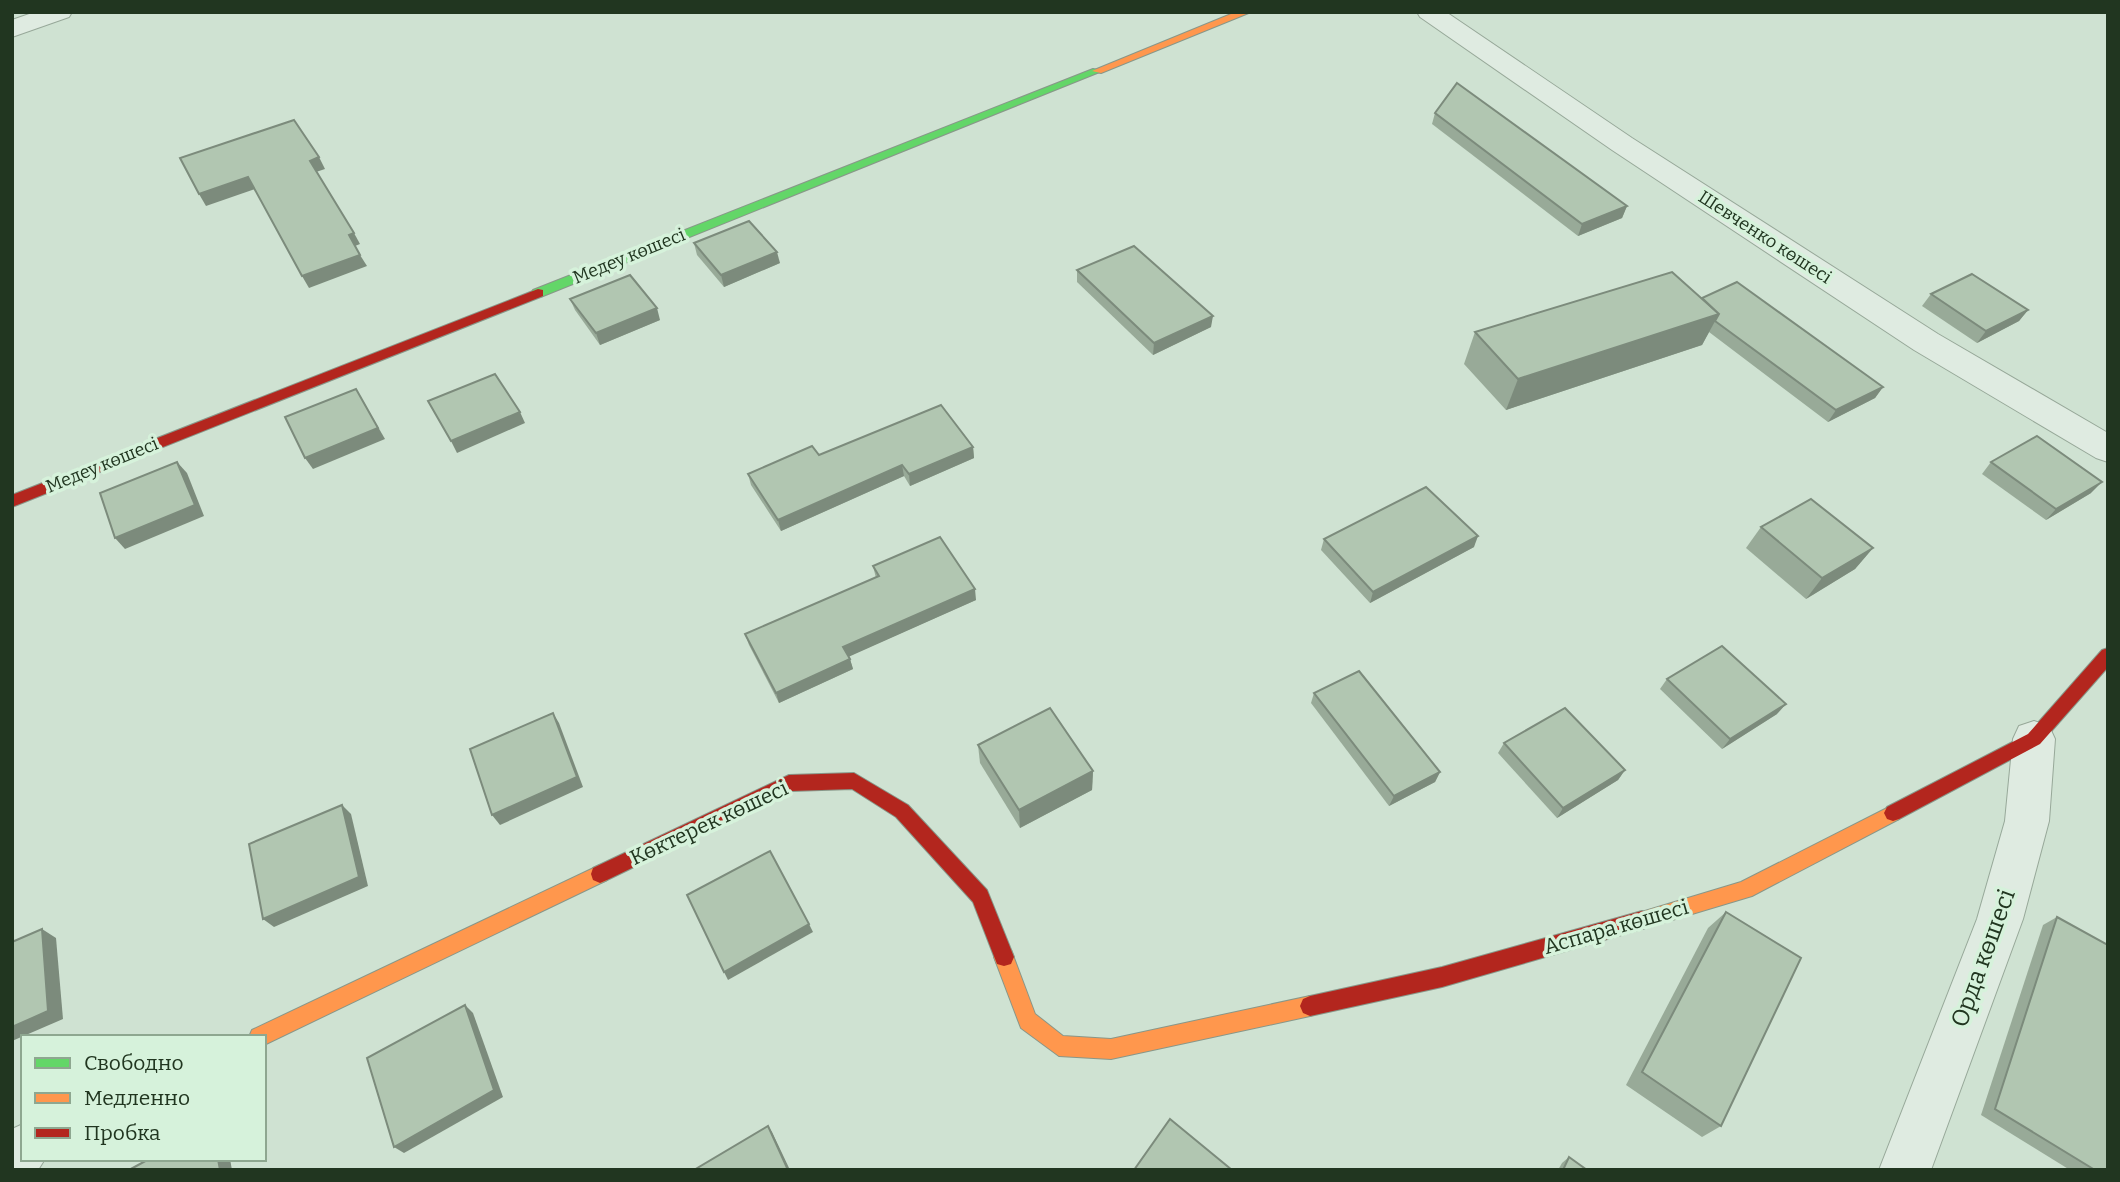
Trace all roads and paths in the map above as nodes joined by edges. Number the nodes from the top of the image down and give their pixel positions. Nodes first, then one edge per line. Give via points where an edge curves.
1 (60, 12) edge
2 (1246, 12) edge
3 (1429, 12) edge
4 (12, 29) edge
5 (2108, 449) edge
6 (12, 501) edge
7 (2108, 654) edge
8 (2035, 739) junction
9 (263, 1035) edge
10 (1059, 1046) joint
11 (1905, 1170) edge

1 - 4 street
2 - 6 street, Медеу көшесі
3 - 5 street, Шевченко көшесі via 1926,342
7 - 8 street, Аспара көшесі
8 - 10 street, Аспара көшесі via 1745,890 1442,977 1111,1049
8 - 11 street, Орда көшесі via 2027,821 2000,919
9 - 10 street, Көктерек көшесі via 789,783 853,781 902,811 980,896 1028,1021

